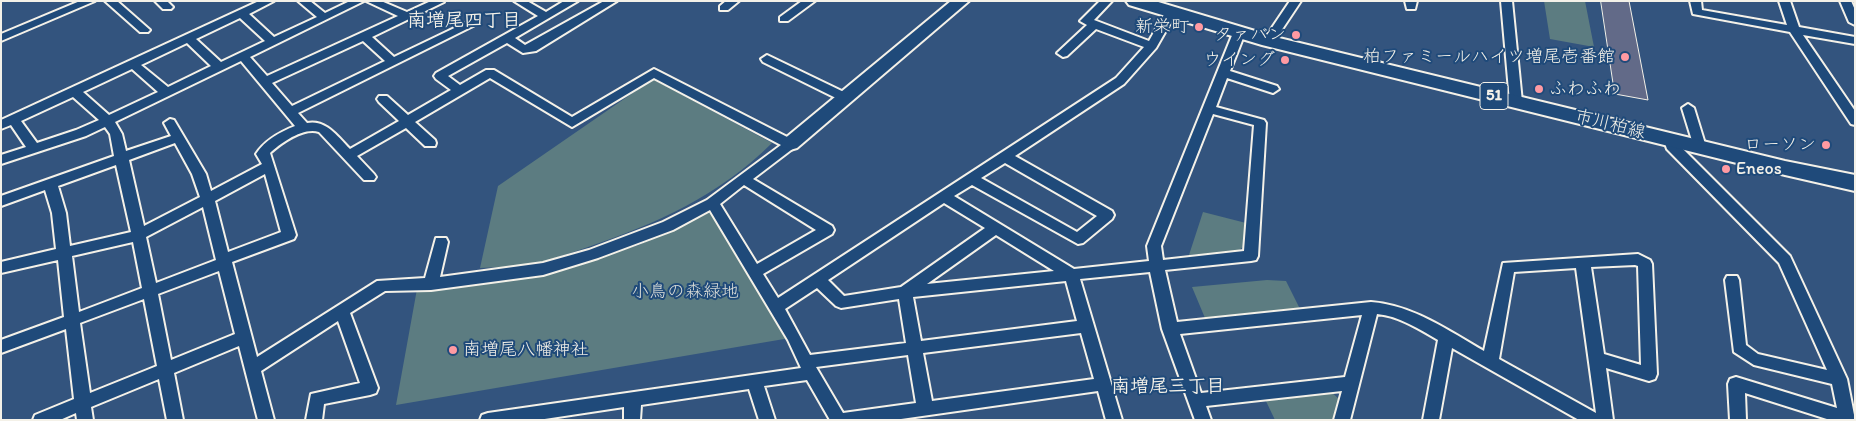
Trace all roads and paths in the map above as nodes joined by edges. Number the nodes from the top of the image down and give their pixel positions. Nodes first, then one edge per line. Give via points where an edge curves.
1 (110, 1) edge
2 (269, 1) edge
3 (303, 1) edge
4 (359, 1) edge
5 (370, 1) edge
6 (519, 1) edge
7 (573, 1) edge
8 (612, 1) edge
9 (734, 1) edge
10 (810, 1) edge
11 (961, 1) edge
12 (1106, 1) edge
13 (1135, 1) edge
14 (1296, 1) edge
15 (1506, 1) edge
16 (1695, 1) edge
17 (1784, 1) edge
18 (1845, 1) edge
19 (87, 2) edge
20 (438, 2) edge
21 (724, 8) dead end
22 (1170, 12) junction
23 (242, 14) junction
24 (408, 16) junction
25 (545, 16) junction
26 (324, 18) junction
27 (784, 19) dead end
28 (1855, 22) edge
29 (474, 23) dead end
30 (1, 24) edge
31 (1094, 25) junction
32 (144, 30) dead end
33 (1794, 30) junction
34 (13, 33) junction
35 (1239, 33) junction
36 (364, 36) junction
37 (1, 38) edge
38 (507, 38) junction
39 (189, 39) junction
40 (1269, 41) junction
41 (1855, 41) edge
42 (273, 42) junction
43 (1152, 46) junction
44 (1063, 53) dead end
45 (243, 56) junction
46 (767, 59) dead end
47 (393, 62) junction
48 (134, 65) junction
49 (219, 67) junction
50 (1222, 72) junction
51 (264, 82) junction
52 (1273, 88) dead end
53 (459, 90) junction
54 (75, 92) junction
55 (166, 92) junction
56 (383, 98) dead end
57 (846, 98) junction
58 (1516, 102) junction
59 (1688, 108) dead end
60 (1208, 109) junction
61 (292, 111) junction
62 (108, 120) junction
63 (15, 121) junction
64 (405, 121) junction
65 (1855, 121) edge
66 (170, 123) dead end
67 (1, 125) edge
68 (304, 128) junction
69 (177, 138) junction
70 (1670, 140) junction
71 (430, 143) dead end
72 (790, 144) junction
73 (1700, 148) junction
74 (34, 149) junction
75 (349, 155) junction
76 (1006, 157) junction
77 (122, 158) junction
78 (1, 160) edge
79 (269, 166) junction
80 (369, 177) dead end
81 (744, 179) junction
82 (972, 179) junction
83 (50, 183) junction
84 (1855, 183) edge
85 (945, 197) junction
86 (207, 198) junction
87 (1, 201) edge
88 (712, 203) junction
89 (995, 228) junction
90 (139, 235) junction
91 (440, 242) dead end
92 (64, 253) junction
93 (224, 261) junction
94 (1583, 263) junction
95 (1156, 265) junction
96 (1, 268) edge
97 (753, 273) junction
98 (1071, 274) junction
99 (818, 280) junction
100 (1732, 280) dead end
101 (431, 284) junction
102 (149, 291) junction
103 (905, 292) junction
104 (776, 307) junction
105 (1370, 308) junction
106 (342, 312) junction
107 (73, 320) junction
108 (1086, 326) junction
109 (1170, 329) junction
110 (244, 337) junction
111 (1446, 337) junction
112 (1, 347) edge
113 (914, 347) junction
114 (1595, 358) junction
115 (1490, 363) junction
116 (252, 368) junction
117 (808, 368) junction
118 (165, 370) junction
119 (1839, 379) junction
120 (755, 382) junction
121 (1351, 383) junction
122 (1103, 384) junction
123 (633, 398) junction
124 (1196, 400) junction
125 (83, 403) junction
126 (925, 408) junction
127 (1586, 418) edge
128 (1848, 419) edge
129 (41, 420) edge
130 (85, 420) edge
131 (174, 420) edge
132 (266, 420) edge
133 (314, 420) edge
134 (488, 420) edge
135 (632, 420) edge
136 (767, 420) edge
137 (840, 420) edge
138 (1114, 420) edge
139 (1203, 420) edge
140 (1342, 420) edge
141 (1431, 420) edge
142 (1605, 420) edge
143 (1738, 420) edge

1 - 32 street
2 - 23 street
3 - 26 street
4 - 26 street
5 - 24 street
6 - 25 street
7 - 25 street
8 - 38 street via 532,48 523,49
9 - 21 street
10 - 27 street
11 - 57 street
12 - 31 street via 1086,21
13 - 22 main road, 市川柏線 / 51
14 - 40 street
15 - 58 street
16 - 33 street via 1697,12
17 - 33 street
18 - 28 street
19 - 34 street
20 - 24 street
22 - 35 main road, 市川柏線 / 51
22 - 43 street
23 - 39 street
23 - 42 street
24 - 36 street
25 - 38 street
26 - 42 street
29 - 47 street
30 - 34 street
31 - 43 street
31 - 44 street
33 - 41 street
33 - 65 street
34 - 37 street
35 - 40 main road, 市川柏線 / 51
35 - 50 street
36 - 47 street
36 - 51 street
38 - 53 street via 440,76
39 - 48 street
39 - 49 street
40 - 58 main road, 市川柏線 / 51
42 - 45 street
43 - 76 street via 1120,81
45 - 49 street
45 - 51 street
46 - 57 street
47 - 61 street
48 - 54 street
48 - 55 street
49 - 55 street
50 - 52 street
50 - 60 street
51 - 61 street
53 - 64 street
53 - 72 street via 490,73 572,123 654,73
54 - 62 street
54 - 63 street
55 - 62 street
56 - 64 street
57 - 72 street
58 - 70 main road, 市川柏線 / 51
59 - 73 street
60 - 95 street via 1154,246
60 - 95 street via 1260,122 1252,256
61 - 68 street
62 - 74 street
62 - 77 street via 116,134
63 - 67 street
63 - 74 street
64 - 71 street
64 - 75 street
66 - 69 street
68 - 75 street via 323,129
68 - 79 street via 268,146 263,154
69 - 77 street
69 - 86 street via 200,174
70 - 73 main road, 市川柏線 / 51
70 - 119 street via 1672,146 1785,260
72 - 81 street
73 - 84 main road, 市川柏線 / 51
74 - 78 street
75 - 80 street
76 - 82 street
76 - 82 street via 1107,215 1078,239
77 - 83 street
77 - 90 street
79 - 86 street
79 - 93 street via 289,234
81 - 88 street
81 - 97 street via 827,230
82 - 85 street
83 - 87 street
83 - 92 street via 59,213
85 - 89 street
85 - 99 street
86 - 90 street
86 - 93 street
88 - 97 street
88 - 101 street via 668,226 544,269
89 - 98 street
89 - 103 street
90 - 92 street
90 - 102 street
91 - 101 street
92 - 96 street
92 - 107 street
93 - 102 street
93 - 110 street
94 - 114 street
94 - 114 street via 1638,259 1645,264 1649,374
94 - 115 street via 1508,267
95 - 98 street
95 - 109 street
97 - 104 street
98 - 103 street
98 - 108 street
99 - 103 street via 841,302
99 - 104 street
100 - 119 street via 1739,348 1754,359
101 - 106 street via 382,285
102 - 107 street
102 - 118 street
103 - 113 street
104 - 117 street
105 - 109 street
105 - 111 street via 1386,309 1414,319
105 - 121 street
106 - 116 street
106 - 133 street via 370,388 317,399
107 - 112 street
107 - 125 street
108 - 113 street
108 - 122 street
109 - 124 street
110 - 116 street
110 - 118 street
111 - 115 street
111 - 141 street
113 - 117 street
113 - 126 street
114 - 142 street
115 - 127 street
116 - 132 street
117 - 120 street
117 - 137 street
118 - 125 street
118 - 131 street
119 - 128 street
120 - 123 street
120 - 136 street
121 - 124 street
121 - 140 street
122 - 126 street
122 - 138 street
123 - 134 street
123 - 135 street
124 - 139 street
125 - 129 street
125 - 130 street
126 - 137 street
128 - 143 street via 1736,384

